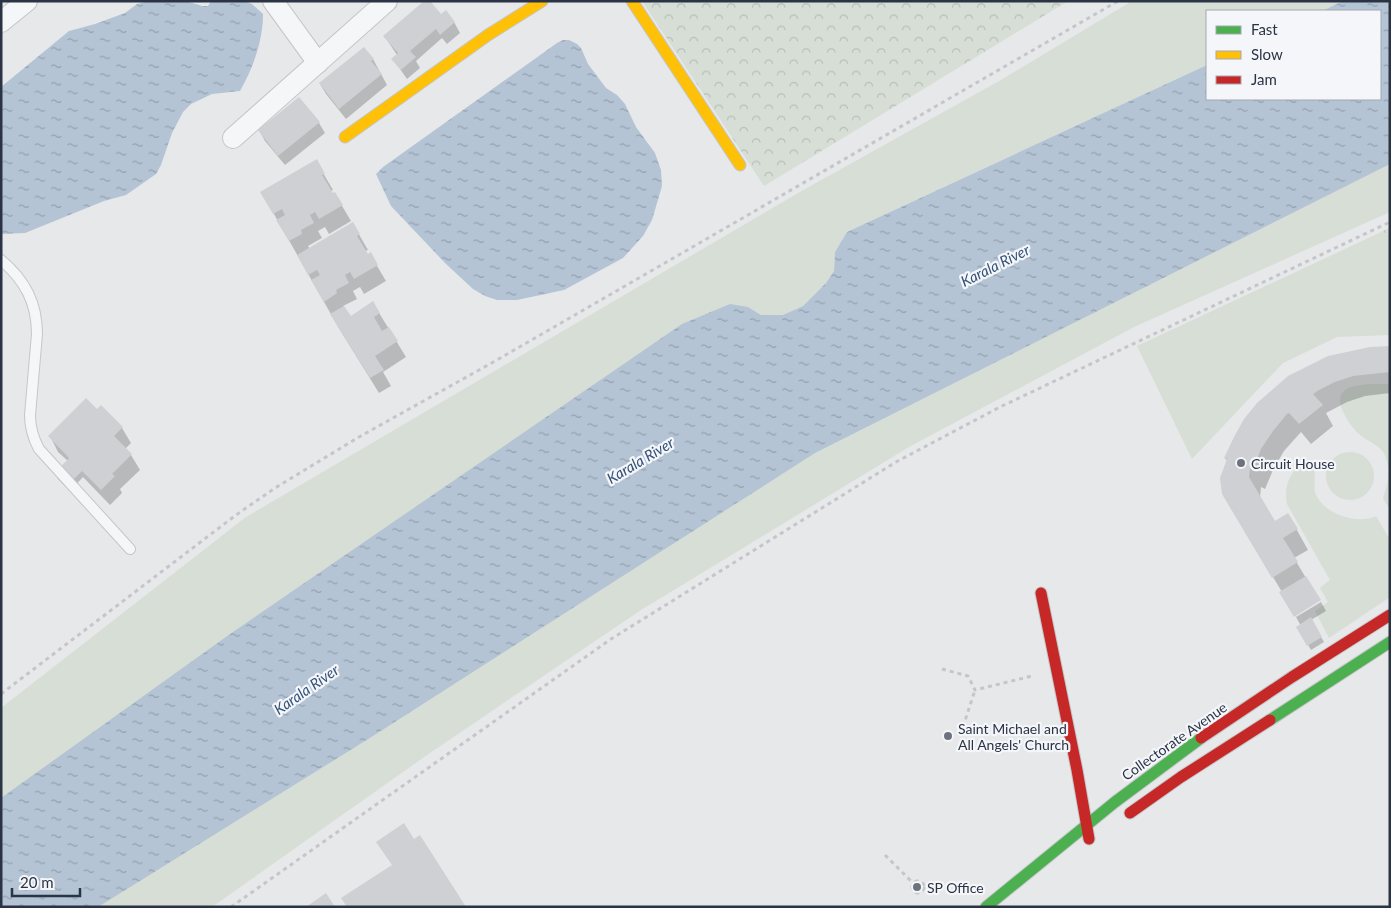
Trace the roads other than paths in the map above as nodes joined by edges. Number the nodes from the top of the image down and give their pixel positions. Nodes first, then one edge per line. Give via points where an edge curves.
1 (27, 1) edge
2 (273, 1) edge
3 (387, 1) edge
4 (542, 1) edge
5 (632, 1) edge
6 (1, 22) edge
7 (318, 63) junction
8 (345, 137) dead end
9 (233, 138) dead end
10 (740, 165) dead end
11 (1, 260) edge
12 (130, 549) dead end
13 (1041, 593) dead end
14 (1390, 615) edge
15 (1390, 642) edge
16 (1122, 818) dead end
17 (1086, 824) junction
18 (1090, 841) dead end
19 (989, 906) edge

1 - 6 street
2 - 7 street
3 - 7 street
4 - 8 street via 488,35
5 - 10 street
7 - 9 street
11 - 12 lane via 22,281 30,295 37,321 30,416 33,438 39,449
13 - 17 street
14 - 17 street, Collectorate Avenue via 1211,731
15 - 16 street
17 - 18 street
17 - 19 street, Collectorate Avenue

